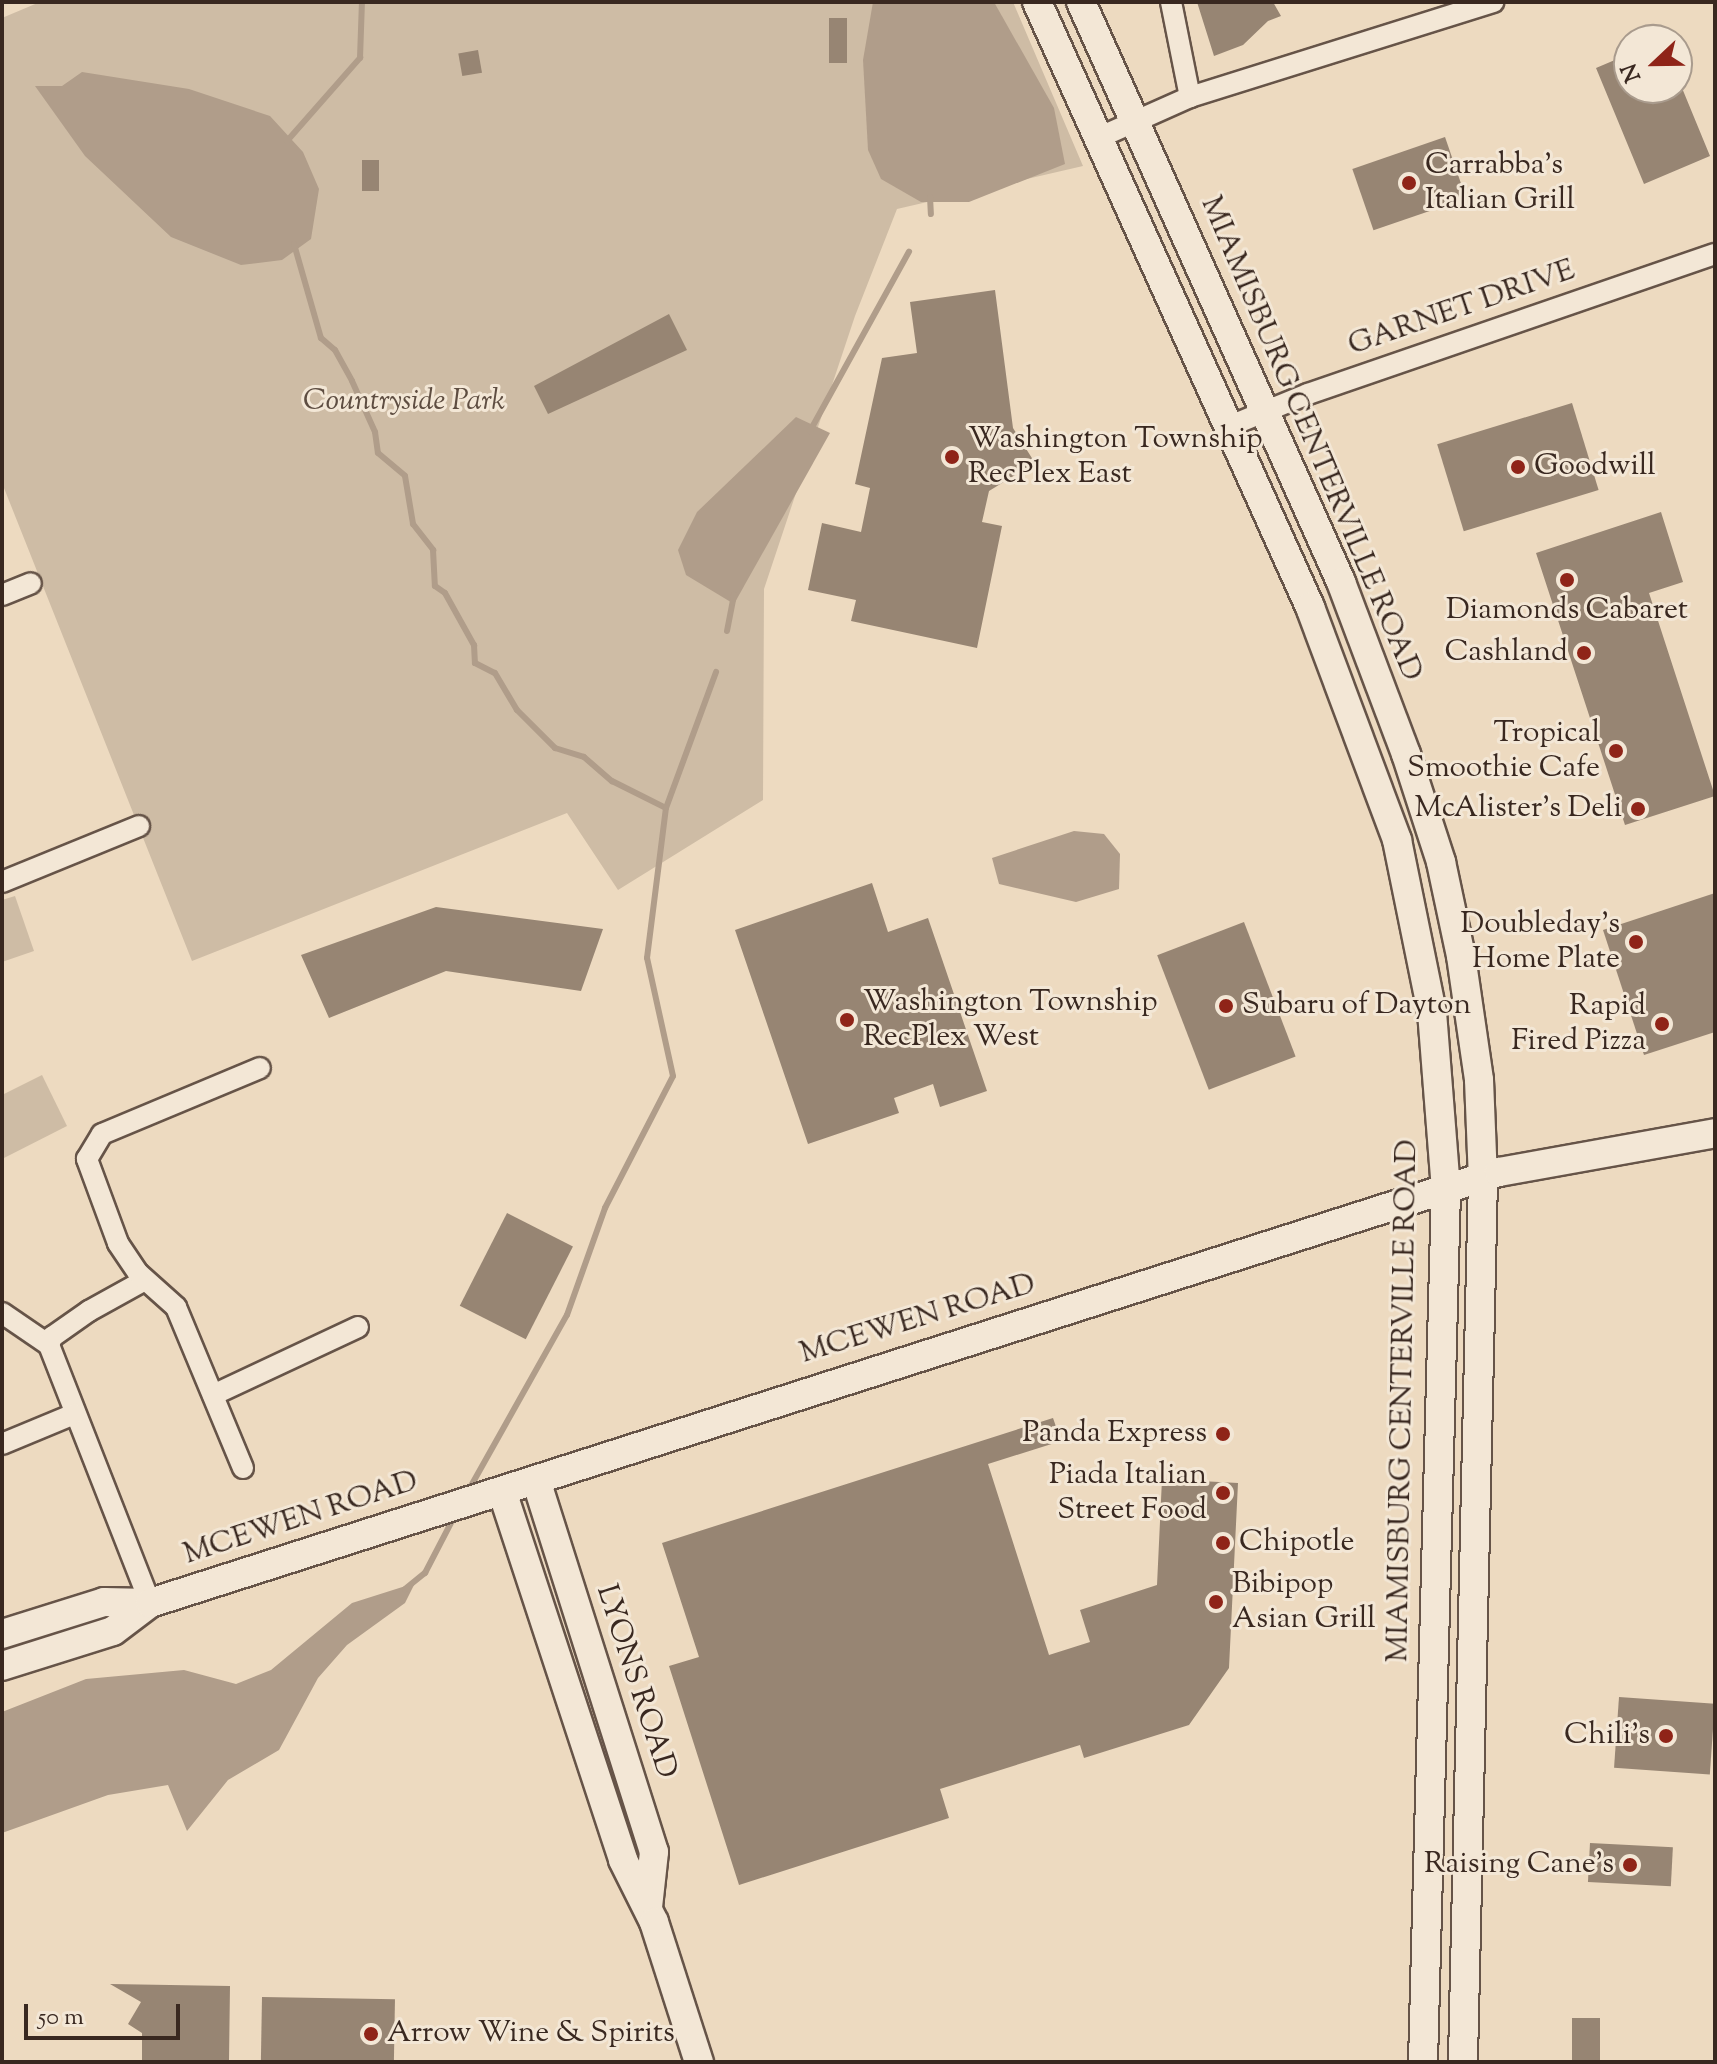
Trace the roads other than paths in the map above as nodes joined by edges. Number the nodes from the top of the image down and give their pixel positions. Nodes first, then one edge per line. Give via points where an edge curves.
1 (1037, 2) edge
2 (1081, 2) edge
3 (1171, 2) edge
4 (1494, 2) edge
5 (1190, 97) junction
6 (1134, 122) junction
7 (1098, 138) junction
8 (1715, 254) edge
9 (1263, 410) junction
10 (1230, 426) junction
11 (31, 583) dead end
12 (2, 595) edge
13 (139, 826) dead end
14 (2, 882) edge
15 (260, 1068) dead end
16 (1715, 1133) edge
17 (1483, 1178) junction
18 (1446, 1190) junction
19 (145, 1280) junction
20 (2, 1313) edge
21 (358, 1327) dead end
22 (49, 1345) junction
23 (213, 1395) junction
24 (74, 1414) junction
25 (2, 1444) edge
26 (243, 1468) dead end
27 (536, 1480) junction
28 (502, 1491) junction
29 (150, 1603) junction
30 (2, 1634) edge
31 (2, 1666) edge
32 (648, 1907) junction
33 (699, 2062) edge
34 (1423, 2062) edge
35 (1463, 2062) edge

1 - 7 main road, MIAMISBURG CENTERVILLE ROAD
2 - 6 main road, MIAMISBURG CENTERVILLE ROAD
3 - 5 street
4 - 5 street
5 - 6 street
6 - 7 street
6 - 9 main road, MIAMISBURG CENTERVILLE ROAD
7 - 10 main road, MIAMISBURG CENTERVILLE ROAD
8 - 9 street, GARNET DRIVE
9 - 10 street, GARNET DRIVE
9 - 17 main road, MIAMISBURG CENTERVILLE ROAD via 1341,582 1441,862 1479,1080
10 - 18 main road, MIAMISBURG CENTERVILLE ROAD via 1310,607 1397,840 1432,1012
11 - 12 street
13 - 14 street
15 - 19 street via 102,1134 91,1145 87,1159 118,1243
16 - 17 main road, MCEWEN ROAD
17 - 18 main road, MCEWEN ROAD
17 - 35 main road, MIAMISBURG CENTERVILLE ROAD
18 - 27 main road, MCEWEN ROAD
18 - 34 main road, MIAMISBURG CENTERVILLE ROAD
19 - 22 street via 89,1311 52,1337
19 - 23 street via 176,1307
20 - 22 street
21 - 23 street
22 - 24 street
23 - 26 street
24 - 25 street
24 - 29 street
27 - 28 main road, MCEWEN ROAD
27 - 32 main road, LYONS ROAD via 654,1852
28 - 29 main road, MCEWEN ROAD
28 - 32 main road, LYONS ROAD via 623,1860
29 - 30 main road, MCEWEN ROAD via 104,1602
29 - 31 main road, MCEWEN ROAD via 113,1631
32 - 33 main road, LYONS ROAD

